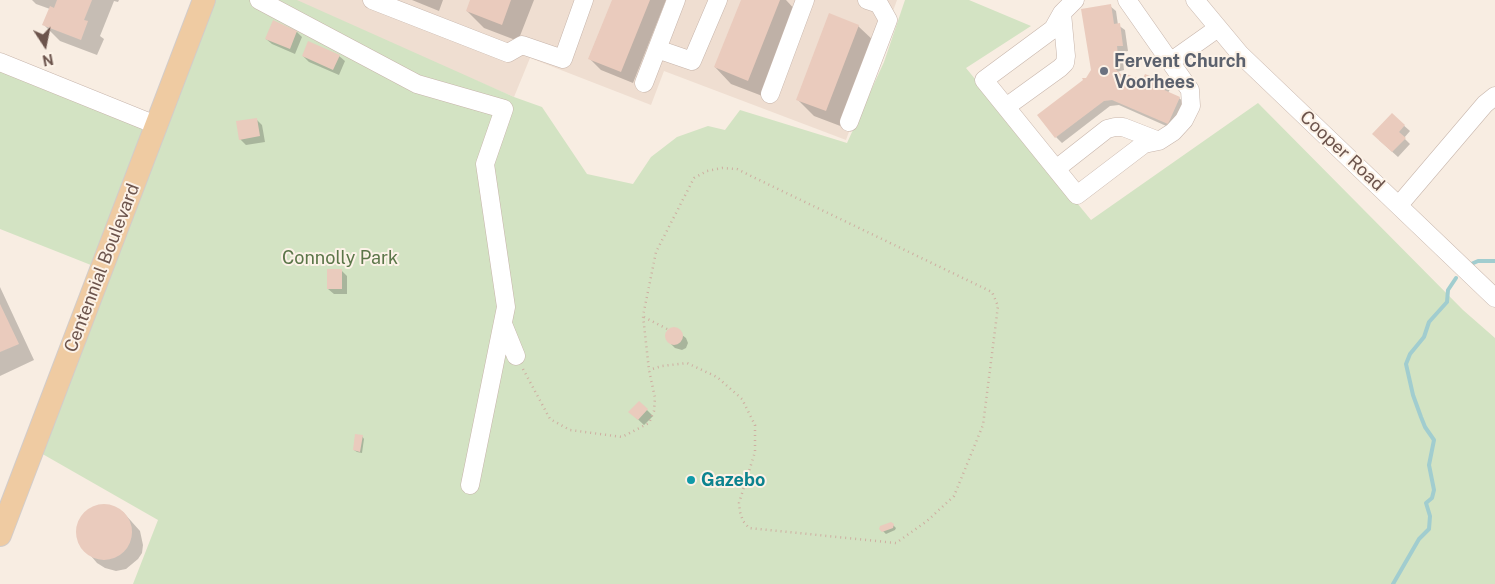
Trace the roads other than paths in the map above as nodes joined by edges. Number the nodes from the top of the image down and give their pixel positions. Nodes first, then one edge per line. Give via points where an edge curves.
1 (204, 0) edge
2 (259, 0) edge
3 (372, 0) edge
4 (584, 0) edge
5 (676, 0) edge
6 (718, 0) edge
7 (806, 0) edge
8 (867, 0) edge
9 (1075, 0) edge
10 (1127, 0) edge
11 (1195, 0) edge
12 (1062, 13) junction
13 (1218, 28) junction
14 (657, 49) junction
15 (0, 62) edge
16 (1170, 62) junction
17 (644, 83) dead end
18 (770, 94) dead end
19 (1495, 96) edge
20 (1006, 107) junction
21 (158, 120) junction
22 (849, 122) dead end
23 (1159, 141) junction
24 (1056, 169) junction
25 (1399, 205) junction
26 (1495, 298) edge
27 (503, 324) junction
28 (516, 356) road end
29 (470, 485) dead end
30 (0, 535) edge

1 - 21 main road, Centennial Boulevard
2 - 27 street via 417,84 504,109 485,164 506,307
3 - 4 street via 508,52 522,44 563,59
5 - 14 street
6 - 14 street via 692,61
7 - 18 street
8 - 22 street via 878,4 888,20
9 - 12 street
10 - 16 street
11 - 13 street, Cooper Road
12 - 20 street via 1066,56 1063,66
12 - 20 street via 1053,29 984,80
13 - 16 street
13 - 25 street, Cooper Road via 1240,54
14 - 17 street
15 - 21 street via 80,95 103,91
16 - 23 street via 1190,90 1191,106 1184,120
19 - 25 street
20 - 24 street
21 - 30 main road, Centennial Boulevard
23 - 24 street via 1123,127 1107,129
23 - 24 street via 1144,144 1077,195
25 - 26 street, Cooper Road
27 - 28 street
27 - 29 street

